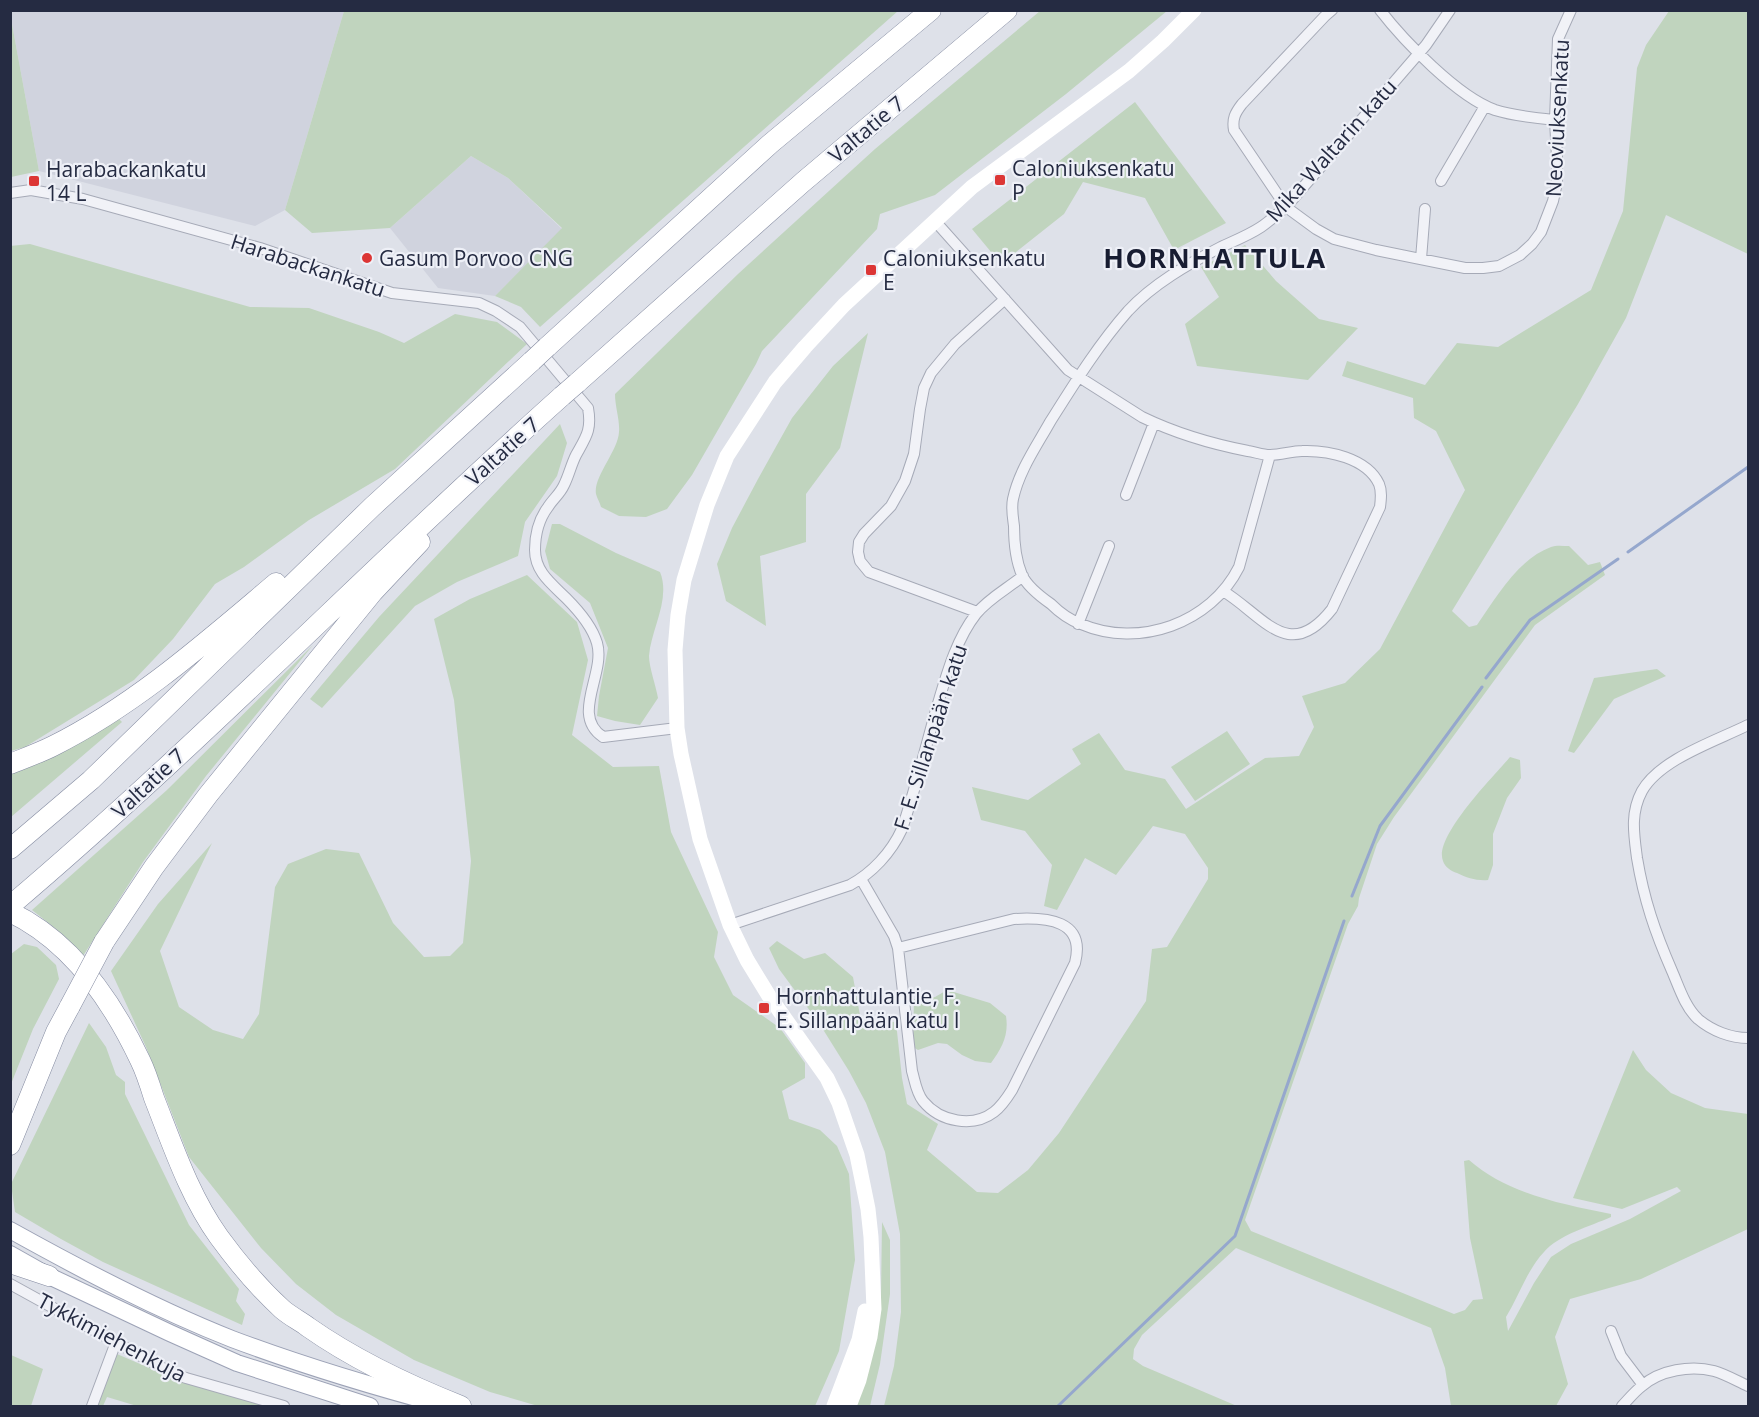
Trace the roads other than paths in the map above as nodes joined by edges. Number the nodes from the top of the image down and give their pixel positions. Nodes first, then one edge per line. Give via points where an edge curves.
1 (931, 10) edge
2 (1007, 10) edge
3 (1194, 10) edge
4 (1332, 10) edge
5 (1380, 10) edge
6 (1450, 10) edge
7 (1571, 10) edge
8 (1418, 53) junction
9 (1485, 106) junction
10 (1555, 120) junction
11 (1441, 181) dead end
12 (10, 193) edge
13 (1286, 207) junction
14 (1425, 209) dead end
15 (935, 221) junction
16 (1421, 259) junction
17 (1005, 299) junction
18 (1079, 377) junction
19 (1155, 423) junction
20 (1270, 455) junction
21 (490, 460) junction
22 (1126, 495) dead end
23 (372, 507) junction
24 (1109, 546) dead end
25 (1023, 576) junction
26 (1223, 591) junction
27 (978, 612) junction
28 (1078, 624) junction
29 (1749, 725) edge
30 (677, 728) junction
31 (10, 764) edge
32 (10, 849) edge
33 (861, 879) junction
34 (10, 906) edge
35 (10, 912) edge
36 (730, 925) junction
37 (898, 948) junction
38 (1749, 1038) edge
39 (10, 1145) edge
40 (10, 1230) edge
41 (10, 1254) edge
42 (10, 1263) edge
43 (871, 1266) junction
44 (49, 1276) junction
45 (10, 1284) edge
46 (1611, 1331) dead end
47 (116, 1342) junction
48 (1643, 1385) junction
49 (1749, 1386) edge
50 (92, 1407) edge
51 (284, 1407) edge
52 (370, 1407) edge
53 (445, 1407) edge
54 (461, 1407) edge
55 (834, 1407) edge
56 (849, 1407) edge
57 (1622, 1407) edge

1 - 23 highway, Valtatie 7 via 770,144
2 - 21 highway, Valtatie 7, bridge via 803,182
3 - 15 street via 1129,71 972,187
4 - 13 street, Neoviuksenkatu via 1262,82 1235,114 1233,122 1234,130
5 - 8 street
6 - 8 street, Mika Waltarin katu
7 - 10 street, Neoviuksenkatu via 1558,39
8 - 9 street
8 - 13 street, Mika Waltarin katu
9 - 10 street
9 - 11 street
10 - 16 street, Neoviuksenkatu via 1555,192 1548,218 1532,244 1510,261 1484,268
12 - 30 street, Harabackankatu via 31,190 82,199 260,248 392,293 479,303 519,327 588,408 591,421 564,485 537,529 535,551 543,575 584,617 597,642 599,656 588,717 595,731 603,736
13 - 16 street, Neoviuksenkatu via 1334,239
13 - 18 street, Mika Waltarin katu via 1260,228 1200,258 1143,296 1117,324
14 - 16 street
15 - 17 street
15 - 30 street via 805,346 775,382 727,456 684,580 675,650
17 - 18 street via 1068,370
17 - 27 street via 955,344 931,373 924,388 910,470 891,506 864,534 858,552 869,572
18 - 19 street
18 - 25 street, Mika Waltarin katu via 1024,466 1013,501 1014,543
19 - 20 street via 1216,444
19 - 22 street
20 - 26 street, Mika Waltarin katu via 1239,567
20 - 26 street via 1314,451 1338,455 1364,466 1379,484 1380,507 1332,609 1311,630 1300,635 1274,630
21 - 34 highway, Valtatie 7 via 151,782
21 - 39 highway, bridge via 374,592 154,867 104,942 56,1032
23 - 31 highway via 180,663 104,718 52,747
23 - 32 highway, Valtatie 7 via 91,780
24 - 28 street
25 - 27 street, F. E. Sillanpään katu
25 - 28 street, Mika Waltarin katu via 1043,598
26 - 28 street, Mika Waltarin katu via 1189,618 1162,630 1112,633
27 - 33 street, F. E. Sillanpään katu via 956,650 944,683 902,829 890,850
29 - 38 street via 1659,770 1640,794 1633,818 1648,911 1687,1004 1713,1029
30 - 36 street via 700,839
33 - 36 street, F. E. Sillanpään katu
33 - 37 street
35 - 54 highway via 68,952 94,982 140,1060 185,1178 218,1236 247,1273 283,1310 333,1345
36 - 43 street via 769,996 827,1078 839,1103 857,1155 870,1227
37 - 37 street via 912,1071 922,1100 951,1119 974,1121 985,1117 1003,1104 1012,1090 1075,963 1074,934 1047,920 1014,919
40 - 53 main road via 91,1274 232,1338 321,1370
41 - 44 main road
42 - 44 highway
43 - 55 street via 859,1340
43 - 56 street via 874,1309 870,1337
44 - 52 main road via 237,1363
45 - 47 street, Tykkimiehenkuja
46 - 48 street via 1621,1356
47 - 50 street
47 - 51 street, Tykkimiehenkuja via 186,1378
48 - 49 street via 1662,1375 1697,1368 1715,1371
48 - 57 street

